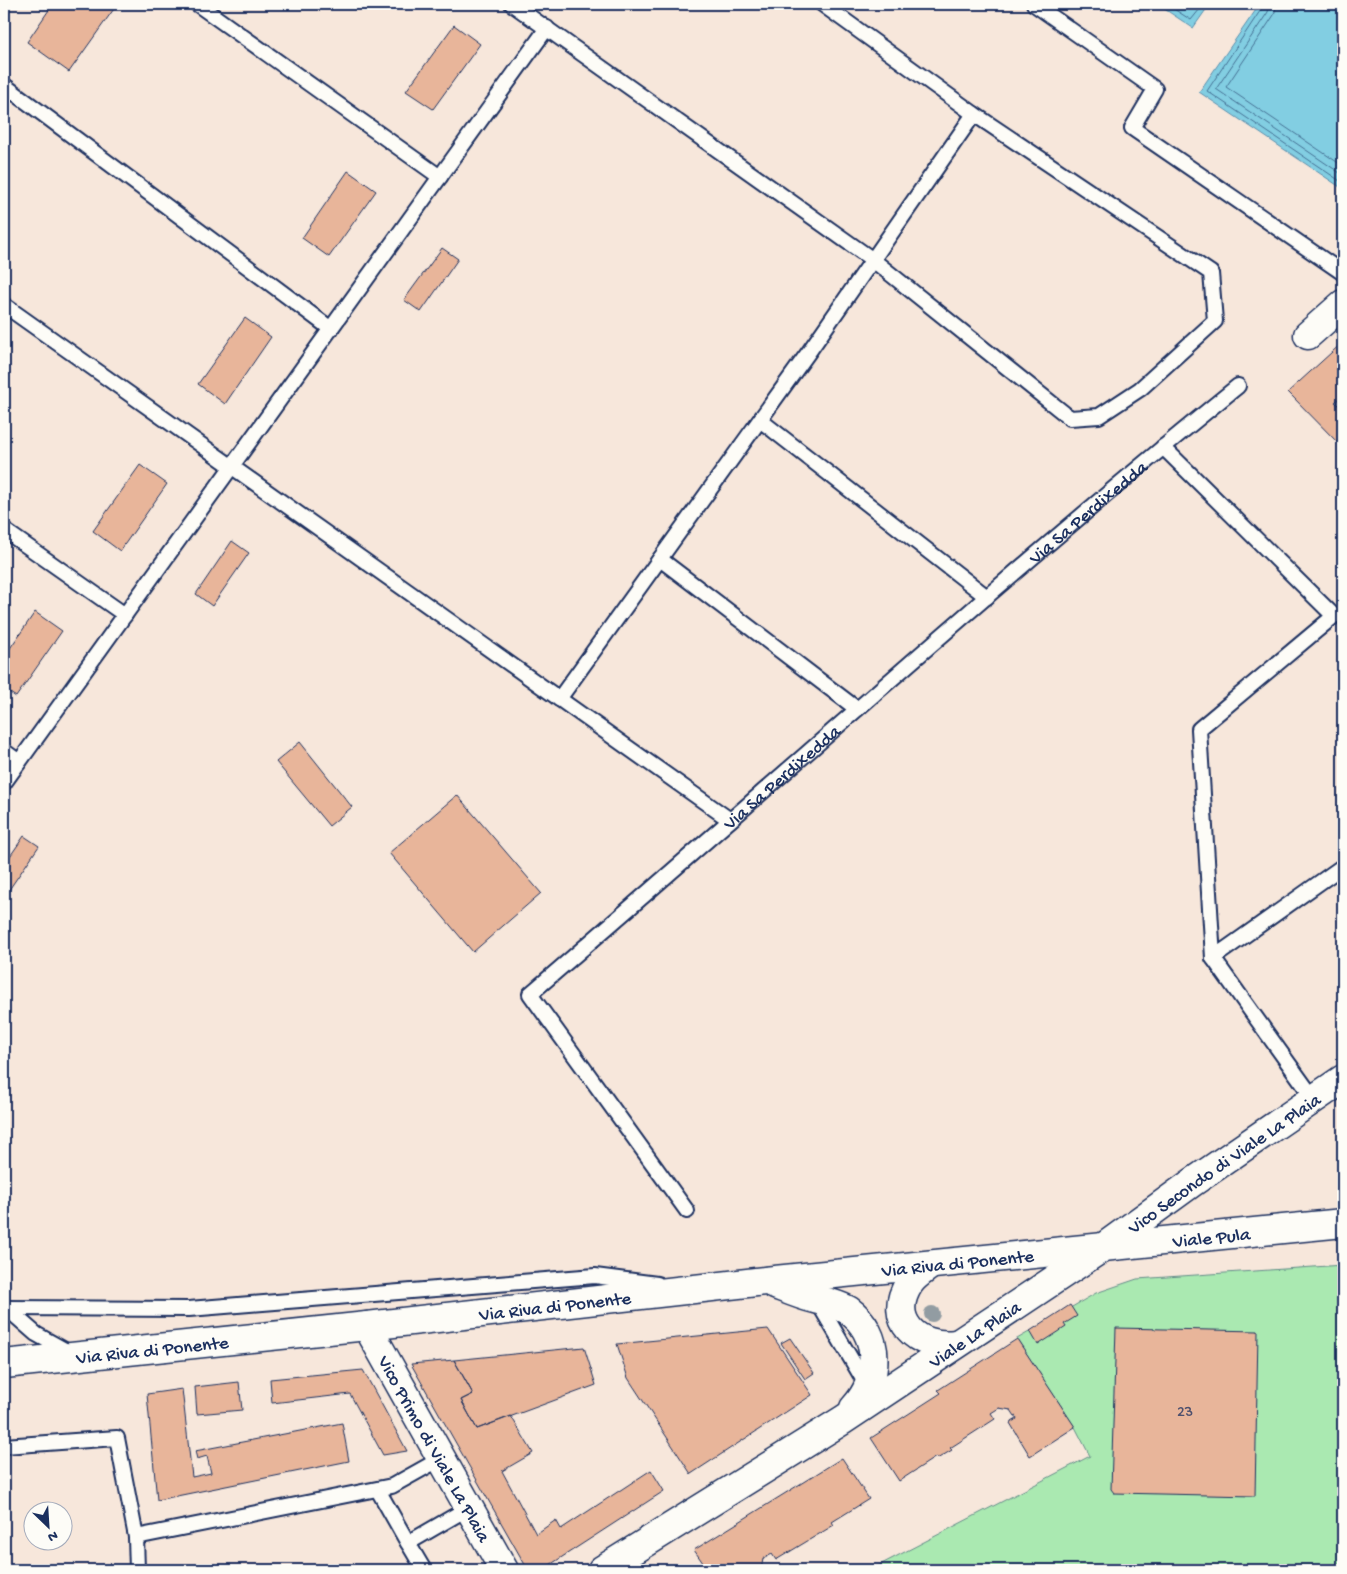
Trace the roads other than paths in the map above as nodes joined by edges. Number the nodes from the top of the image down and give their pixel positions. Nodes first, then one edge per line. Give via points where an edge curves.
1 (197, 4) edge
2 (512, 4) edge
3 (822, 4) edge
4 (1034, 4) edge
5 (547, 28) junction
6 (4, 85) edge
7 (974, 114) junction
8 (440, 177) junction
9 (873, 260) junction
10 (1343, 273) edge
11 (1343, 304) edge
12 (4, 305) edge
13 (331, 329) junction
14 (1308, 335) dead end
15 (1238, 386) dead end
16 (760, 420) junction
17 (1163, 447) junction
18 (232, 467) junction
19 (4, 530) edge
20 (660, 560) junction
21 (987, 597) junction
22 (1338, 612) edge
23 (125, 615) junction
24 (559, 699) junction
25 (857, 709) junction
26 (4, 751) edge
27 (19, 762) junction
28 (4, 783) edge
29 (730, 820) junction
30 (1343, 866) edge
31 (1213, 958) junction
32 (1343, 1079) edge
33 (1314, 1099) junction
34 (687, 1212) dead end
35 (1330, 1224) edge
36 (1105, 1246) junction
37 (930, 1265) junction
38 (765, 1281) junction
39 (702, 1290) junction
40 (5, 1307) edge
41 (367, 1326) junction
42 (956, 1344) junction
43 (77, 1357) junction
44 (4, 1364) edge
45 (843, 1420) junction
46 (4, 1446) edge
47 (442, 1458) junction
48 (378, 1490) junction
49 (470, 1507) junction
50 (136, 1537) junction
51 (408, 1543) junction
52 (137, 1570) edge
53 (424, 1570) edge
54 (504, 1570) edge
55 (602, 1570) edge

1 - 8 lane
2 - 5 lane
3 - 7 lane
4 - 10 lane via 1155,89 1132,128
5 - 8 lane
5 - 9 lane
6 - 13 lane
7 - 9 lane
7 - 9 lane via 1211,273 1215,321 1140,390 1099,416 1070,418
8 - 13 lane
9 - 16 lane
11 - 14 main road
12 - 18 lane
13 - 18 lane
15 - 17 lane, Via Sa Perdixedda
16 - 20 lane
16 - 21 lane
17 - 21 lane, Via Sa Perdixedda
17 - 22 lane
18 - 23 lane
18 - 24 lane
19 - 23 lane
20 - 24 lane
20 - 25 lane
21 - 25 lane, Via Sa Perdixedda
22 - 31 lane via 1199,729
23 - 27 lane
24 - 29 lane
25 - 29 lane, Via Sa Perdixedda
26 - 27 lane
27 - 28 lane
29 - 34 lane, Via Sa Perdixedda via 530,994
30 - 31 lane
31 - 33 lane
32 - 33 main road, Vico Secondo di Viale La Plaia
33 - 36 main road, Vico Secondo di Viale La Plaia
35 - 36 main road, Viale Pula
36 - 37 main road, Via Riva di Ponente
36 - 42 main road, Viale La Plaia
37 - 38 main road, Via Riva di Ponente
37 - 42 main road via 910,1282 902,1303 903,1314 913,1334 922,1340 938,1345
38 - 39 main road, Via Riva di Ponente
38 - 45 main road, Viale La Plaia via 833,1303 848,1311 867,1332 874,1355 873,1377 861,1400
39 - 40 lane via 595,1276 189,1309
39 - 41 main road, Via Riva di Ponente
40 - 43 lane via 36,1334
41 - 43 main road, Via Riva di Ponente
41 - 47 main road, Vico Primo di Viale La Plaia
42 - 45 main road, Viale La Plaia
43 - 44 main road, Via Riva di Ponente
45 - 55 main road, Viale La Plaia
46 - 50 lane via 117,1438
47 - 48 lane via 392,1486
47 - 49 main road, Vico Primo di Viale La Plaia
48 - 50 lane
48 - 51 lane
49 - 51 lane
49 - 54 main road, Vico Primo di Viale La Plaia
50 - 52 lane
51 - 53 lane

